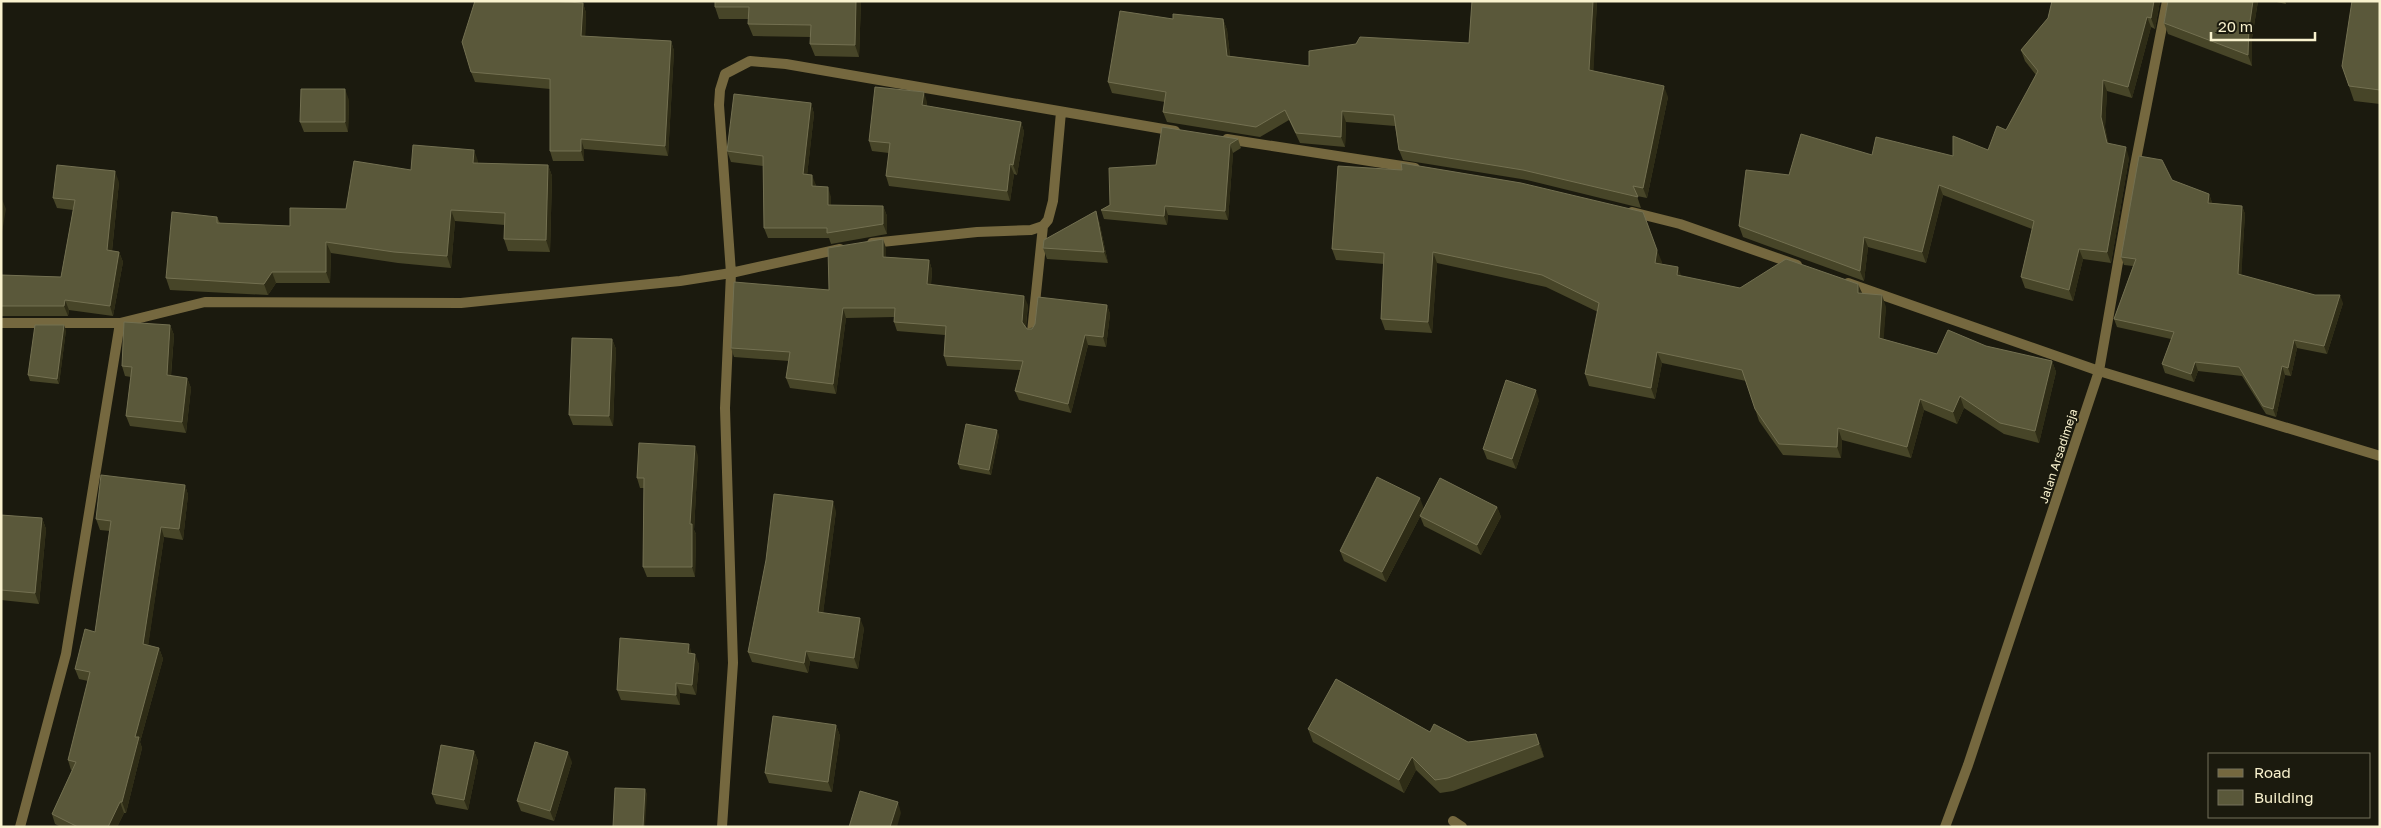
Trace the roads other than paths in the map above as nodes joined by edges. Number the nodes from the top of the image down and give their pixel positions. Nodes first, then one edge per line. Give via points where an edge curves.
1 (2167, 1) edge
2 (1061, 112) junction
3 (1186, 132) edge
4 (1215, 137) edge
5 (1428, 170) edge
6 (1622, 210) edge
7 (1043, 226) junction
8 (1810, 270) edge
9 (731, 274) junction
10 (1838, 279) edge
11 (1, 323) edge
12 (120, 324) junction
13 (1032, 332) edge
14 (2099, 371) junction
15 (2380, 456) edge
16 (20, 827) edge
17 (722, 827) edge
18 (1945, 827) edge

1 - 14 street, Jalan Arsadimeja
2 - 3 street
2 - 7 street via 1053,201
2 - 9 street via 786,64 757,61 736,66 725,74 719,105
4 - 5 street
6 - 8 street via 1680,224
7 - 9 street via 1031,230 894,240
7 - 13 street
9 - 12 street via 461,302 205,302
9 - 17 street via 724,408 733,663
10 - 14 street
11 - 12 street
12 - 16 street via 66,654
14 - 15 street
14 - 18 street, Jalan Arsadimeja

